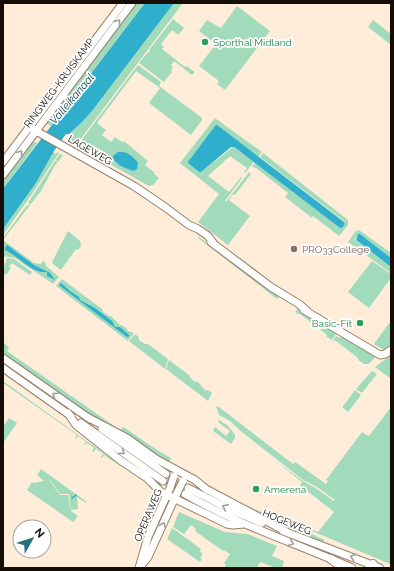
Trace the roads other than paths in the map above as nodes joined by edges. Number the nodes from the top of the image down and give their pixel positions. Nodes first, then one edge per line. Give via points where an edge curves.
1 (123, 3) edge
2 (132, 3) edge
3 (32, 129) junction
4 (3, 162) edge
5 (3, 175) edge
6 (391, 350) edge
7 (3, 358) edge
8 (3, 368) edge
9 (68, 413) junction
10 (87, 417) junction
11 (176, 473) junction
12 (184, 478) junction
13 (168, 491) junction
14 (176, 496) junction
15 (244, 524) junction
16 (287, 532) junction
17 (331, 559) junction
18 (374, 567) edge
19 (139, 568) edge
20 (343, 568) edge
21 (352, 568) edge

1 - 3 main road, RINGWEG-KRUISKAMP
3 -> 2 main road, RINGWEG-KRUISKAMP
3 - 4 main road, RINGWEG-KRUISKAMP
5 -> 3 main road, RINGWEG-KRUISKAMP
3 - 6 main road, LAGEWEG via 165,206 205,240 307,311 380,355
10 -> 7 main road
8 - 9 main road
9 -> 10 main road via 165,477
9 - 13 main road via 76,425 147,478 161,492
10 - 11 main road via 127,438
11 - 12 main road
11 - 13 main road, OPERAWEG, bridge
12 - 14 main road, OPERAWEG, bridge
12 - 16 main road
13 - 14 main road
13 - 19 main road, OPERAWEG
14 - 15 main road via 228,525
19 -> 14 main road, OPERAWEG via 148,557
16 -> 15 main road, HOGEWEG via 187,491 206,506
15 -> 17 main road, HOGEWEG
18 -> 16 main road, HOGEWEG
17 - 20 highway
17 - 21 main road, HOGEWEG

